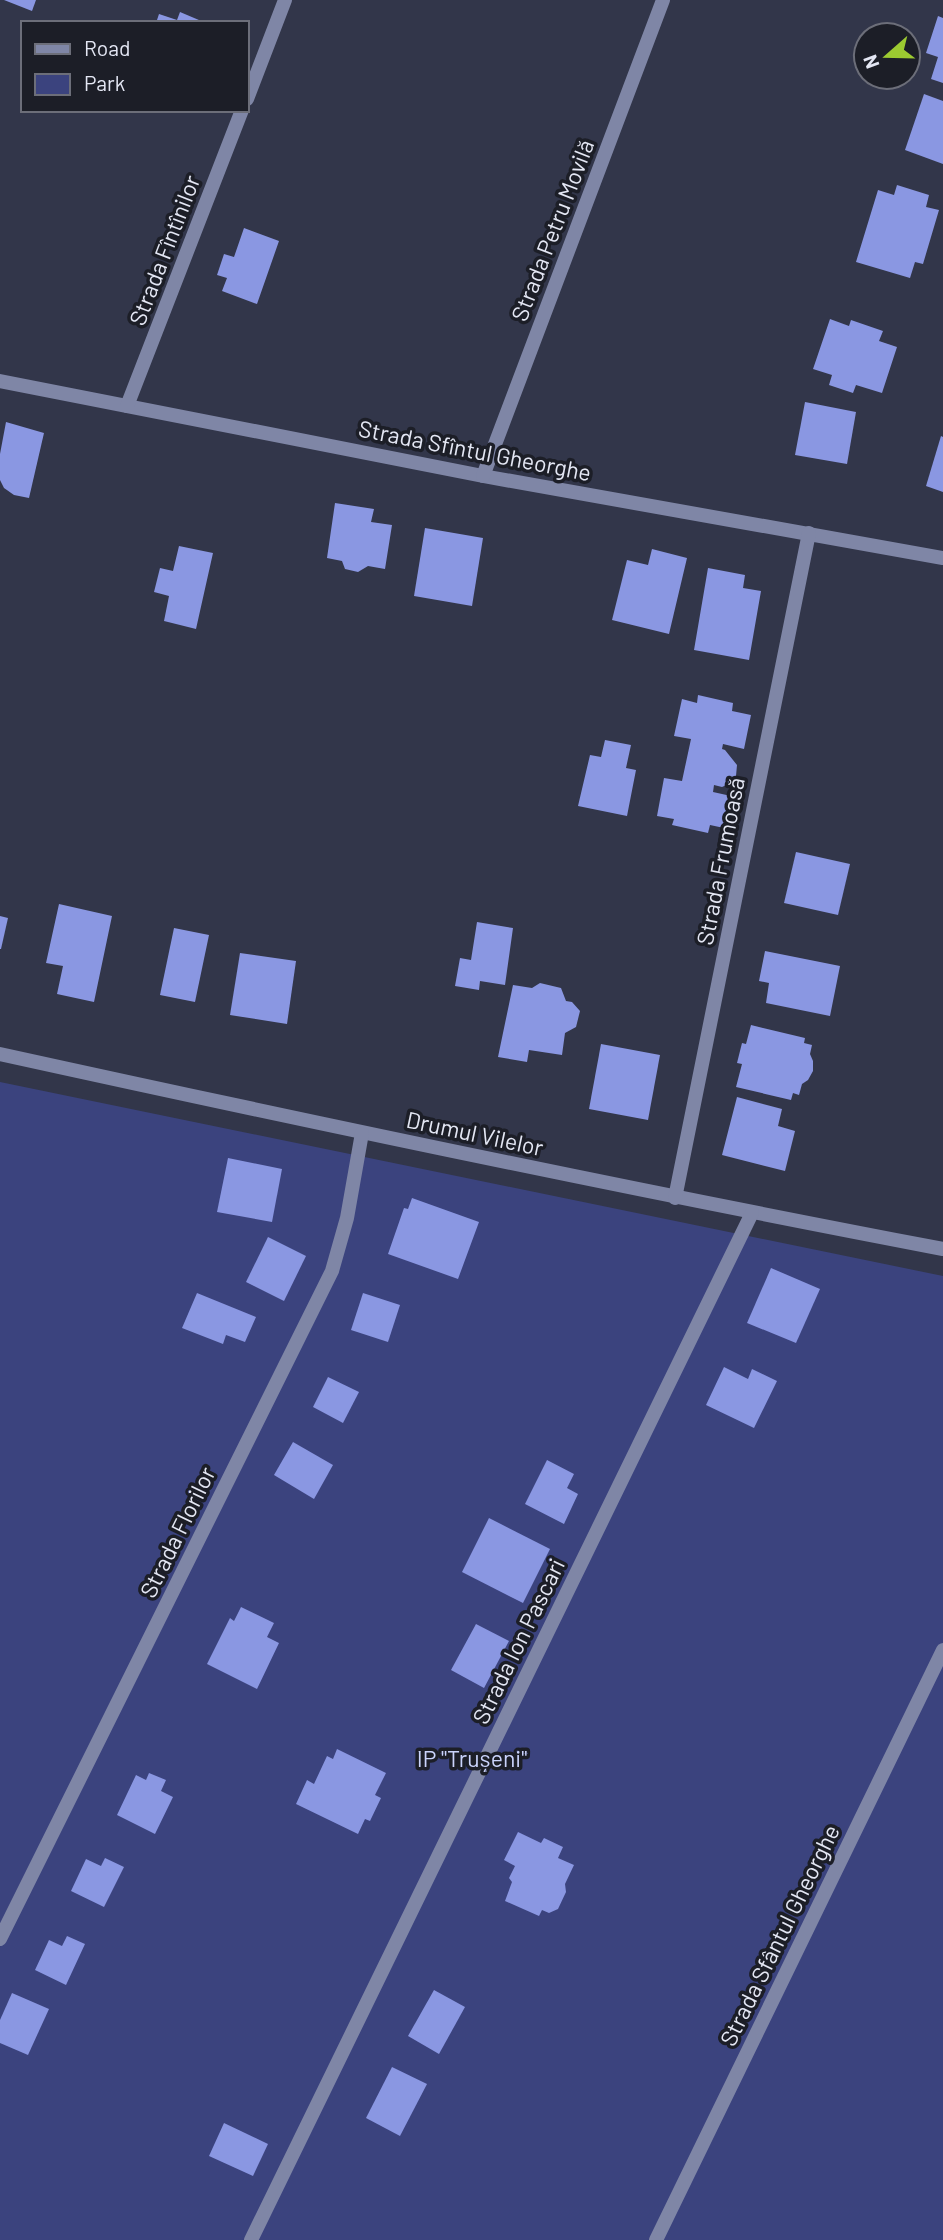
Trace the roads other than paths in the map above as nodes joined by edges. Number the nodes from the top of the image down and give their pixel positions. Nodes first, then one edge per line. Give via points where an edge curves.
1 (285, 0) edge
2 (663, 0) edge
3 (248, 96) edge
4 (241, 112) edge
5 (0, 381) edge
6 (127, 406) junction
7 (483, 475) junction
8 (809, 533) junction
9 (943, 558) edge
10 (0, 1054) edge
11 (362, 1133) junction
12 (676, 1198) junction
13 (752, 1213) junction
14 (943, 1249) edge
15 (943, 1650) edge
16 (0, 1939) edge
17 (251, 2240) edge
18 (656, 2240) edge

1 - 3 street
2 - 7 street, Strada Petru Movilă
4 - 6 street, Strada Fîntînilor
5 - 6 street, Strada Sfîntul Gheorghe
6 - 7 street, Strada Sfîntul Gheorghe
7 - 8 street, Strada Sfîntul Gheorghe
8 - 9 street, Strada Sfîntul Gheorghe
8 - 12 street, Strada Frumoasă
10 - 11 street, Drumul Vilelor
11 - 12 street, Drumul Vilelor
11 - 16 street, Strada Florilor via 332,1271
12 - 13 street, Drumul Vilelor
13 - 14 street, Drumul Vilelor
13 - 17 street, Strada Ion Pascari
15 - 18 street, Strada Sfântul Gheorghe

